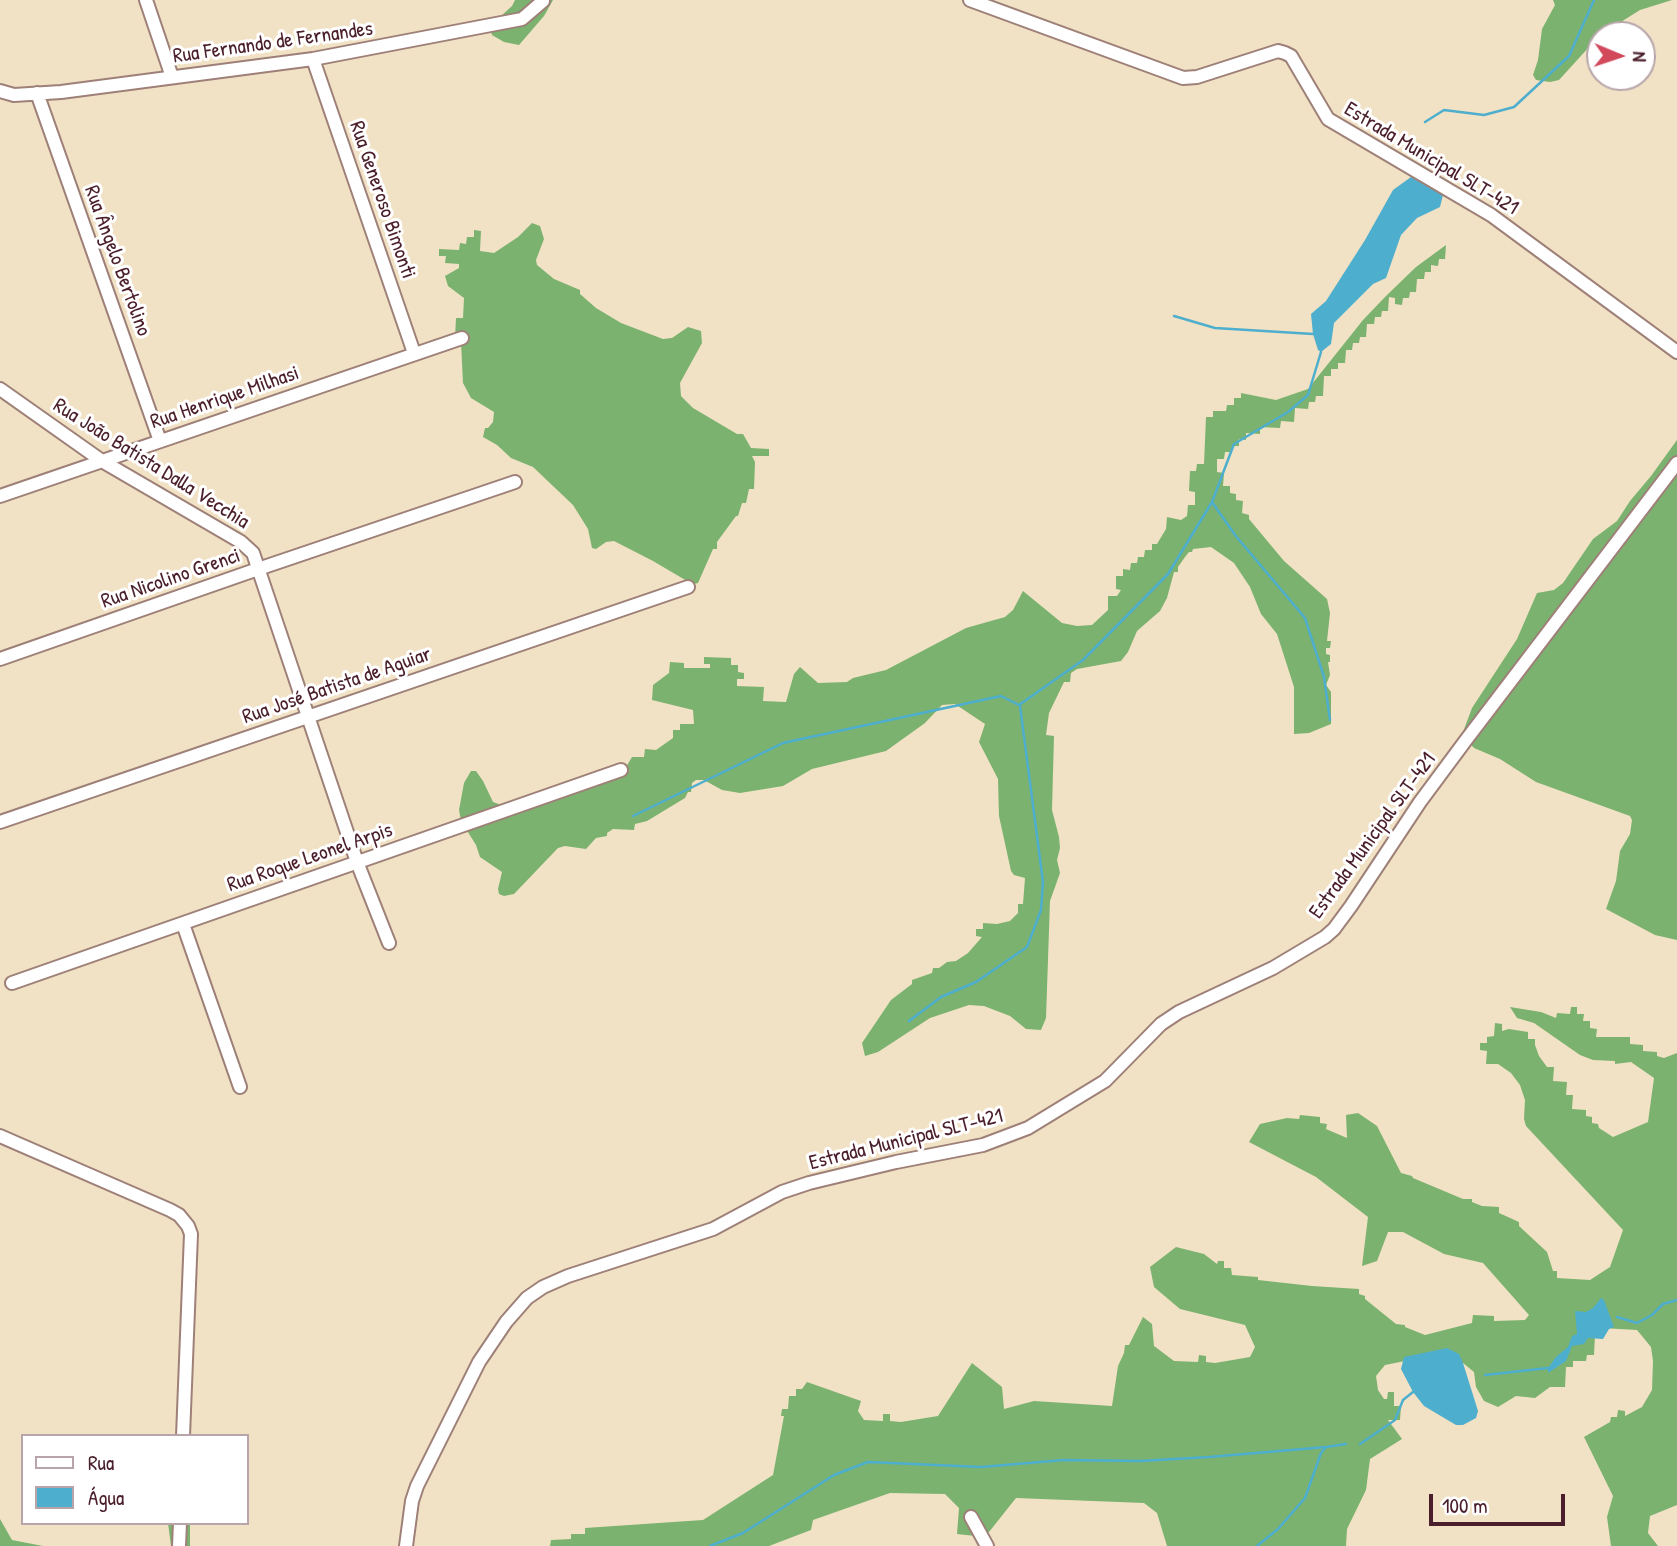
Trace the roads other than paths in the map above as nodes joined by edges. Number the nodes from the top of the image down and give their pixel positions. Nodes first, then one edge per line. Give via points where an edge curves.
1 (146, 0) edge
2 (970, 0) edge
3 (543, 1) edge
4 (313, 59) junction
5 (172, 77) junction
6 (0, 91) edge
7 (37, 93) junction
8 (462, 338) dead end
9 (1677, 352) edge
10 (414, 353) junction
11 (0, 389) edge
12 (160, 441) junction
13 (102, 460) junction
14 (1677, 463) edge
15 (515, 482) dead end
16 (0, 496) edge
17 (258, 569) junction
18 (688, 587) dead end
19 (0, 659) edge
20 (309, 715) junction
21 (621, 770) dead end
22 (0, 822) edge
23 (357, 862) junction
24 (183, 924) junction
25 (389, 943) dead end
26 (12, 983) dead end
27 (240, 1087) dead end
28 (0, 1136) edge
29 (183, 1434) edge
30 (971, 1517) dead end
31 (180, 1525) edge
32 (179, 1546) edge
33 (406, 1546) edge
34 (987, 1546) edge

1 - 5 street
2 - 9 street, Estrada Municipal SLT-421 via 1183,78 1285,52 1328,119 1491,215
3 - 4 street, Rua Fernando de Fernandes via 522,19
4 - 5 street, Rua Fernando de Fernandes
4 - 10 street, Rua Generoso Bimonti
5 - 7 street, Rua Fernando de Fernandes
6 - 7 street, Rua Fernando de Fernandes
7 - 12 street, Rua Ângelo Bertolino
8 - 10 street, Rua Henrique Milhasi
10 - 12 street, Rua Henrique Milhasi
11 - 13 street, Rua João Batista Dalla Vecchia
12 - 13 street, Rua Henrique Milhasi
13 - 16 street, Rua Henrique Milhasi
13 - 17 street, Rua João Batista Dalla Vecchia via 241,542 253,553
14 - 33 street, Estrada Municipal SLT-421 via 1466,740 1325,937 1273,968 1179,1012 1105,1081 1028,1128 983,1145 809,1183 782,1192 713,1230 543,1287 506,1322 479,1362 417,1486
15 - 17 street, Rua Nicolino Grenci
17 - 19 street, Rua Nicolino Grenci
17 - 20 street, Rua João Batista Dalla Vecchia
18 - 20 street, Rua José Batista de Aguiar
20 - 22 street, Rua José Batista de Aguiar
20 - 23 street, Rua João Batista Dalla Vecchia
21 - 23 street, Rua Roque Leonel Arpis
23 - 24 street, Rua Roque Leonel Arpis
23 - 25 street, Rua João Batista Dalla Vecchia
24 - 26 street, Rua Roque Leonel Arpis
24 - 27 street
28 - 29 street via 170,1210 188,1226
30 - 34 street
31 - 32 street

